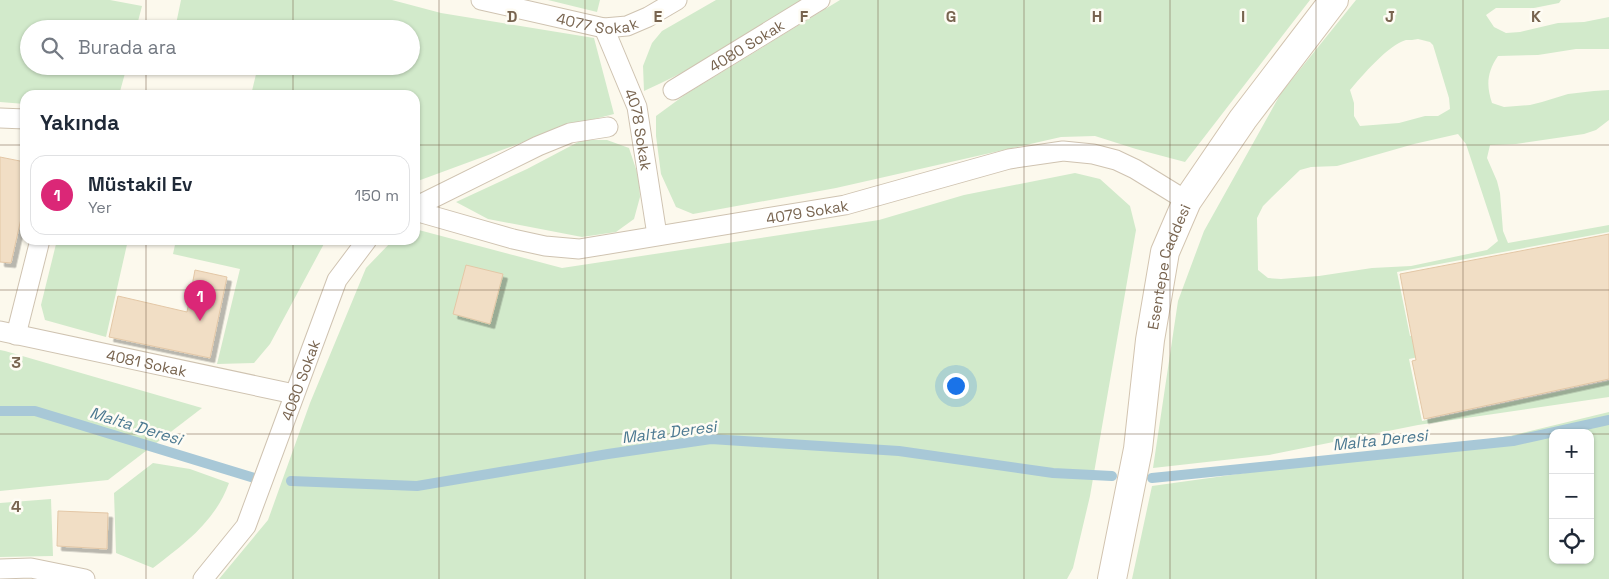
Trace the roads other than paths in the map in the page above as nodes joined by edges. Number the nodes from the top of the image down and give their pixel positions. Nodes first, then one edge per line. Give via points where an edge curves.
1 (485, 0) edge
2 (677, 0) edge
3 (820, 0) edge
4 (1334, 0) edge
5 (604, 28) junction
6 (674, 90) dead end
7 (0, 118) edge
8 (20, 119) edge
9 (608, 128) dead end
10 (1186, 201) junction
11 (420, 205) edge
12 (420, 212) edge
13 (657, 235) junction
14 (38, 245) edge
15 (363, 245) edge
16 (8, 333) edge
17 (294, 394) junction
18 (0, 569) edge
19 (85, 579) edge
20 (203, 579) edge
21 (1112, 579) edge

1 - 5 lane, 4077 Sokak
2 - 5 lane, 4077 Sokak via 627,26
3 - 6 lane, 4080 Sokak
4 - 10 main road, Esentepe Caddesi
5 - 13 lane, 4078 Sokak via 637,107
7 - 8 lane
9 - 11 lane via 570,134 538,146
10 - 13 lane, 4079 Sokak via 1116,160 1063,151 1009,159 845,205
10 - 21 main road, Esentepe Caddesi via 1165,252 1150,340 1138,449
12 - 13 lane, 4079 Sokak via 545,246 579,249
14 - 16 lane
15 - 17 lane, 4080 Sokak via 337,280
16 - 17 lane, 4081 Sokak
17 - 20 lane, 4080 Sokak via 246,526
18 - 19 lane via 31,568

